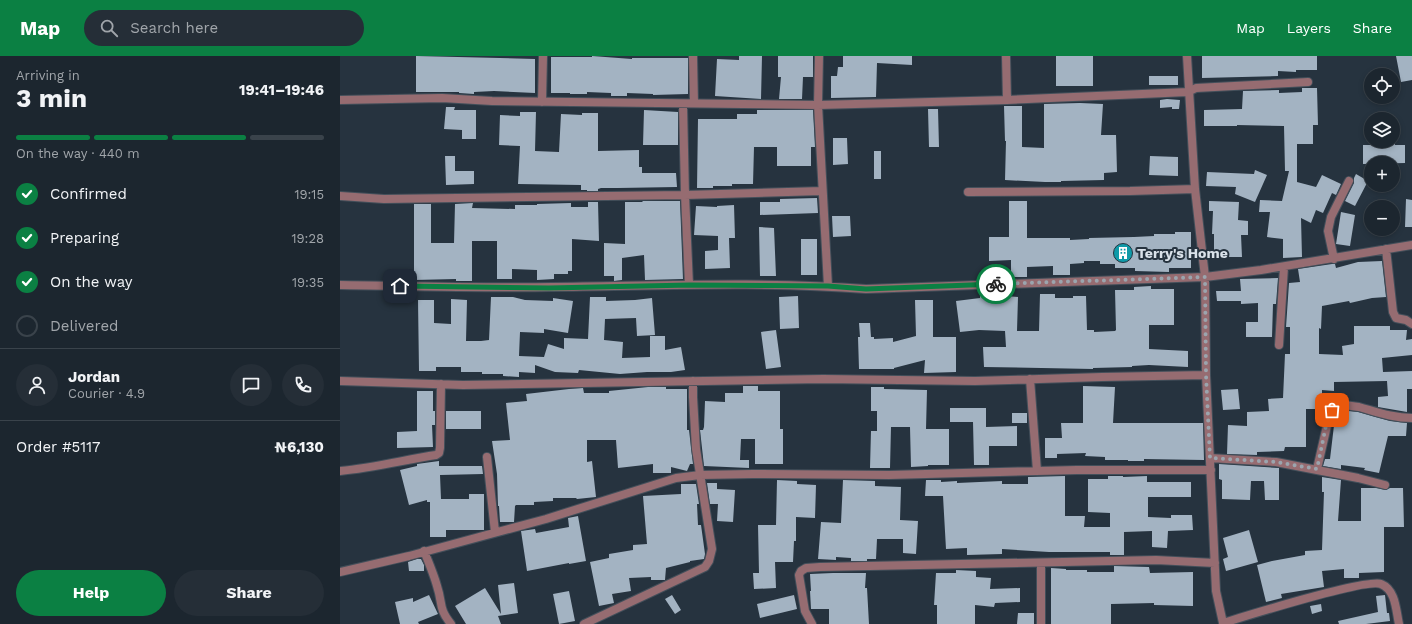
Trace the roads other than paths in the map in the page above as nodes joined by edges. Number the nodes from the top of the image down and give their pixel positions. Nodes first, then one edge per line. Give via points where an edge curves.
1 (543, 56) edge
2 (694, 56) edge
3 (819, 56) edge
4 (1006, 56) edge
5 (1187, 56) edge
6 (1308, 82) dead end
7 (1188, 92) junction
8 (340, 100) edge
9 (1007, 100) junction
10 (542, 102) junction
11 (694, 103) junction
12 (683, 104) junction
13 (818, 105) junction
14 (1349, 181) dead end
15 (1195, 189) junction
16 (822, 191) junction
17 (968, 192) dead end
18 (685, 195) junction
19 (340, 196) edge
20 (1412, 245) edge
21 (1386, 248) junction
22 (1334, 259) junction
23 (1284, 267) junction
24 (1205, 277) junction
25 (340, 285) edge
26 (690, 285) junction
27 (828, 286) junction
28 (1412, 324) edge
29 (1279, 345) dead end
30 (1206, 375) junction
31 (1030, 379) junction
32 (340, 381) edge
33 (694, 381) junction
34 (441, 384) junction
35 (1412, 418) edge
36 (487, 457) dead end
37 (1210, 458) junction
38 (1317, 469) junction
39 (1211, 470) junction
40 (340, 471) edge
41 (1037, 472) junction
42 (700, 475) junction
43 (1385, 485) dead end
44 (495, 532) junction
45 (424, 551) junction
46 (1041, 563) junction
47 (1215, 563) junction
48 (340, 572) edge
49 (1223, 623) edge
50 (451, 624) edge
51 (584, 624) edge
52 (812, 624) edge
53 (1041, 624) edge
54 (1399, 624) edge

1 - 10 street
2 - 11 street
3 - 13 street
4 - 9 street
5 - 7 street
6 - 7 street via 1196,88
7 - 9 street
7 - 15 street
8 - 10 street via 442,98
9 - 13 street
10 - 12 street
11 - 12 street
11 - 13 street
12 - 18 street
13 - 16 street
14 - 22 street via 1330,217 1328,231
15 - 17 street
15 - 24 street
16 - 18 street
16 - 27 street
18 - 19 street via 384,199
18 - 26 street
20 - 21 street
21 - 22 street
21 - 28 street via 1393,312 1396,318
22 - 23 street
23 - 24 street
23 - 29 street
24 - 27 street via 866,289
24 - 30 street
25 - 26 street via 549,288
26 - 27 street
30 - 31 street
30 - 37 street
31 - 33 street
31 - 41 street
32 - 34 street
33 - 34 street
33 - 42 street via 694,420
34 - 40 street via 439,453 364,469
35 - 38 street via 1336,404 1328,416
36 - 44 street
37 - 38 street via 1276,462
37 - 39 street
38 - 43 street
39 - 41 street
39 - 47 street
41 - 42 street
42 - 44 street via 676,478 546,519
42 - 51 street via 712,549 709,562 705,567
44 - 45 street
45 - 48 street
45 - 50 street via 438,587 441,609
46 - 47 street via 1156,560
46 - 52 street via 806,568 801,570 799,575 805,611
46 - 53 street
47 - 49 street via 1216,591
49 - 54 street via 1375,583 1387,588 1392,594

